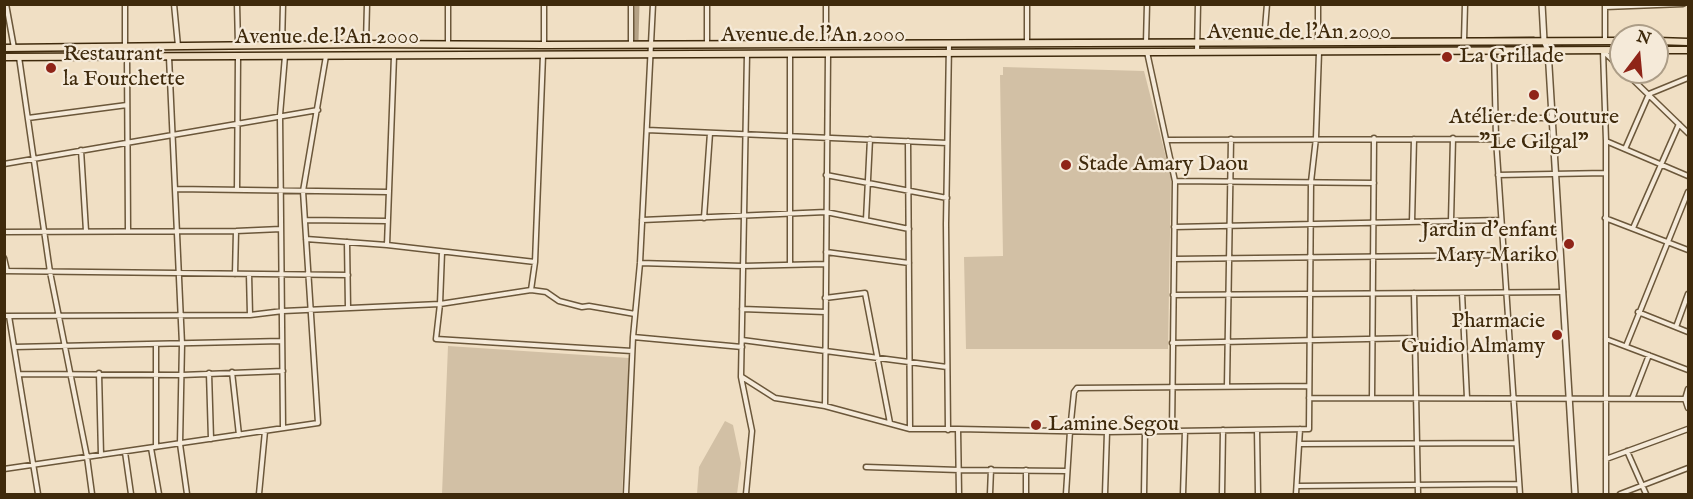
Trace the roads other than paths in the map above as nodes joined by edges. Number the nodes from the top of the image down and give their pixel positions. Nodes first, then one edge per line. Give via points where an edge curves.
1 (6, 4) edge
2 (125, 4) edge
3 (174, 4) edge
4 (237, 4) edge
5 (283, 4) edge
6 (367, 4) edge
7 (448, 4) edge
8 (544, 4) edge
9 (631, 4) edge
10 (653, 4) edge
11 (707, 4) edge
12 (826, 4) edge
13 (1027, 4) edge
14 (1147, 4) edge
15 (1198, 4) edge
16 (1267, 4) edge
17 (1318, 4) edge
18 (1465, 4) edge
19 (1542, 4) edge
20 (1683, 4) edge
21 (1605, 6) edge
22 (1264, 41) junction
23 (1464, 41) junction
24 (1544, 41) junction
25 (1605, 41) junction
26 (1609, 41) edge
27 (1669, 41) edge
28 (1197, 42) junction
29 (1318, 42) junction
30 (1689, 42) edge
31 (1027, 43) junction
32 (1146, 43) junction
33 (366, 44) junction
34 (448, 44) junction
35 (707, 44) junction
36 (826, 44) junction
37 (949, 44) junction
38 (544, 45) junction
39 (631, 45) junction
40 (652, 45) junction
41 (125, 46) junction
42 (238, 46) junction
43 (282, 46) junction
44 (178, 47) junction
45 (4, 48) edge
46 (14, 48) junction
47 (1494, 50) junction
48 (1548, 50) junction
49 (1669, 50) edge
50 (1689, 50) edge
51 (1147, 51) junction
52 (1319, 51) junction
53 (1603, 51) junction
54 (1609, 51) edge
55 (1197, 52) junction
56 (949, 53) junction
57 (652, 54) junction
58 (747, 54) junction
59 (790, 54) junction
60 (828, 54) junction
61 (543, 55) junction
62 (127, 56) junction
63 (285, 56) junction
64 (326, 56) junction
65 (394, 56) junction
66 (4, 57) edge
67 (19, 57) junction
68 (170, 57) junction
69 (238, 57) junction
70 (1609, 57) edge
71 (1689, 78) edge
72 (1638, 84) edge
73 (1648, 94) junction
74 (127, 105) junction
75 (318, 110) junction
76 (280, 115) junction
77 (28, 118) junction
78 (1495, 118) junction
79 (1552, 118) junction
80 (237, 124) junction
81 (1679, 124) junction
82 (647, 130) junction
83 (710, 132) junction
84 (745, 134) junction
85 (1689, 134) edge
86 (173, 135) junction
87 (790, 136) junction
88 (826, 138) junction
89 (1316, 138) junction
90 (1374, 138) junction
91 (1453, 138) junction
92 (1231, 139) junction
93 (1414, 139) junction
94 (1496, 139) junction
95 (870, 140) junction
96 (1167, 140) junction
97 (908, 141) junction
98 (1606, 141) junction
99 (127, 143) junction
100 (947, 143) junction
101 (1625, 149) junction
102 (81, 150) junction
103 (33, 159) junction
104 (4, 164) edge
105 (1661, 165) junction
106 (1605, 173) junction
107 (1555, 174) junction
108 (826, 175) junction
109 (1498, 175) junction
110 (1689, 176) edge
111 (1175, 181) junction
112 (1231, 181) junction
113 (868, 183) junction
114 (1311, 183) junction
115 (1374, 183) junction
116 (175, 189) junction
117 (281, 189) junction
118 (237, 190) junction
119 (303, 191) junction
120 (909, 191) junction
121 (388, 192) junction
122 (1689, 192) edge
123 (946, 198) junction
124 (1686, 204) edge
125 (826, 212) junction
126 (790, 214) junction
127 (744, 217) junction
128 (704, 218) junction
129 (1605, 218) junction
130 (305, 219) junction
131 (642, 220) junction
132 (866, 220) junction
133 (1501, 220) junction
134 (387, 221) junction
135 (1451, 221) junction
136 (1412, 222) junction
137 (1373, 223) junction
138 (1311, 224) junction
139 (1230, 225) junction
140 (1174, 227) junction
141 (1633, 228) junction
142 (282, 229) junction
143 (909, 229) junction
144 (44, 231) junction
145 (86, 231) junction
146 (128, 231) junction
147 (177, 231) junction
148 (236, 231) junction
149 (4, 232) edge
150 (306, 239) junction
151 (347, 242) junction
152 (1668, 242) junction
153 (387, 245) junction
154 (1689, 250) edge
155 (442, 252) junction
156 (826, 252) junction
157 (1503, 255) junction
158 (1373, 256) junction
159 (1310, 257) junction
160 (4, 258) edge
161 (1230, 258) junction
162 (1174, 259) junction
163 (535, 262) junction
164 (640, 263) junction
165 (909, 263) junction
166 (825, 264) junction
167 (790, 265) junction
168 (743, 266) junction
169 (6, 271) edge
170 (50, 272) junction
171 (179, 273) junction
172 (282, 273) junction
173 (235, 274) junction
174 (249, 274) junction
175 (309, 274) junction
176 (348, 275) junction
177 (531, 290) junction
178 (1506, 292) junction
179 (1563, 292) junction
180 (1373, 293) junction
181 (1414, 293) junction
182 (1462, 293) junction
183 (1230, 294) junction
184 (1310, 294) junction
185 (1689, 294) edge
186 (1173, 295) junction
187 (825, 298) junction
188 (440, 304) junction
189 (348, 308) junction
190 (742, 309) junction
191 (283, 311) junction
192 (311, 311) junction
193 (825, 312) junction
194 (1638, 312) junction
195 (181, 314) junction
196 (635, 314) junction
197 (250, 315) junction
198 (7, 316) edge
199 (58, 317) junction
200 (1676, 327) junction
201 (1689, 332) edge
202 (633, 337) junction
203 (1415, 338) junction
204 (742, 339) junction
205 (1372, 339) junction
206 (1606, 339) junction
207 (1310, 340) junction
208 (282, 341) junction
209 (1228, 342) junction
210 (1172, 343) junction
211 (156, 344) junction
212 (182, 344) junction
213 (64, 346) junction
214 (1626, 346) junction
215 (14, 347) junction
216 (742, 347) junction
217 (825, 350) junction
218 (632, 351) junction
219 (1649, 355) junction
220 (878, 357) junction
221 (910, 362) junction
222 (947, 367) junction
223 (1689, 370) edge
224 (283, 371) junction
225 (232, 372) junction
226 (69, 373) junction
227 (99, 373) junction
228 (209, 373) junction
229 (19, 374) junction
230 (156, 374) junction
231 (182, 375) junction
232 (741, 376) junction
233 (1227, 386) junction
234 (1310, 386) junction
235 (1172, 387) junction
236 (1689, 389) edge
237 (1309, 398) junction
238 (1372, 398) junction
239 (1416, 398) junction
240 (1467, 398) junction
241 (1513, 398) junction
242 (1605, 398) junction
243 (1569, 399) junction
244 (1632, 399) junction
245 (1687, 399) edge
246 (825, 406) junction
247 (1689, 408) edge
248 (890, 423) junction
249 (283, 428) junction
250 (910, 429) junction
251 (958, 429) junction
252 (1300, 429) junction
253 (1689, 429) edge
254 (948, 430) junction
255 (1223, 430) junction
256 (1257, 430) junction
257 (265, 431) junction
258 (1070, 431) junction
259 (1172, 431) junction
260 (1185, 431) junction
261 (1107, 432) junction
262 (1145, 432) junction
263 (239, 435) junction
264 (211, 439) junction
265 (1515, 443) junction
266 (180, 444) junction
267 (1300, 444) junction
268 (1416, 444) junction
269 (153, 447) junction
270 (1627, 451) junction
271 (124, 452) junction
272 (101, 455) junction
273 (87, 457) junction
274 (1606, 459) junction
275 (33, 465) junction
276 (866, 467) dead end
277 (1689, 468) edge
278 (4, 469) edge
279 (991, 470) junction
280 (1026, 470) junction
281 (959, 471) junction
282 (1067, 471) junction
283 (1519, 484) junction
284 (1417, 485) junction
285 (1297, 486) junction
286 (1642, 486) junction
287 (38, 495) edge
288 (92, 495) edge
289 (131, 495) edge
290 (159, 495) edge
291 (188, 495) edge
292 (259, 495) edge
293 (626, 495) edge
294 (746, 495) edge
295 (959, 495) edge
296 (990, 495) edge
297 (1026, 495) edge
298 (1066, 495) edge
299 (1105, 495) edge
300 (1144, 495) edge
301 (1183, 495) edge
302 (1222, 495) edge
303 (1258, 495) edge
304 (1296, 495) edge
305 (1418, 495) edge
306 (1520, 495) edge
307 (1575, 495) edge
308 (1606, 495) edge
309 (1620, 495) edge
310 (1646, 495) edge

1 - 46 street
2 - 41 street
3 - 44 street
4 - 42 street
5 - 43 street
6 - 33 street
7 - 34 street
8 - 38 street
9 - 39 street
10 - 40 street
11 - 35 street
12 - 36 street
13 - 31 street
14 - 32 street
15 - 28 street
16 - 22 street
17 - 29 street
18 - 23 street
19 - 24 street
20 - 21 street
21 - 25 street
22 - 28 main road, Avenue de l'An 2000
22 - 29 main road, Avenue de l'An 2000
23 - 24 main road, Avenue de l'An 2000
23 - 29 main road, Avenue de l'An 2000
24 - 25 main road, Avenue de l'An 2000
24 - 48 street
25 - 26 main road, Avenue de l'An 2000
27 - 30 main road
28 - 32 main road, Avenue de l'An 2000
28 - 55 street
31 - 32 main road, Avenue de l'An 2000
31 - 37 main road, Avenue de l'An 2000
33 - 34 main road, Avenue de l'An 2000
33 - 43 main road, Avenue de l'An 2000
34 - 38 main road, Avenue de l'An 2000
35 - 36 main road, Avenue de l'An 2000
35 - 40 main road, Avenue de l'An 2000
36 - 37 main road, Avenue de l'An 2000
37 - 56 street
38 - 39 main road, Avenue de l'An 2000
39 - 40 main road, Avenue de l'An 2000
40 - 57 street
41 - 44 main road, Avenue de l'An 2000
41 - 46 main road, Avenue de l'An 2000
41 - 62 street
42 - 43 main road, Avenue de l'An 2000
42 - 44 main road, Avenue de l'An 2000
45 - 46 main road, Avenue de l'An 2000
47 - 48 main road, Avenue de l'An 2000
47 - 52 main road, Avenue de l'An 2000
47 - 78 street
48 - 53 main road, Avenue de l'An 2000
48 - 79 street
49 - 50 main road
51 - 55 main road, Avenue de l'An 2000
51 - 56 main road, Avenue de l'An 2000
51 - 96 street
52 - 55 main road, Avenue de l'An 2000
52 - 89 street
53 - 54 main road, Avenue de l'An 2000
53 - 70 street
53 - 98 street
56 - 60 main road, Avenue de l'An 2000
56 - 100 street
57 - 58 main road, Avenue de l'An 2000
57 - 61 main road, Avenue de l'An 2000
57 - 82 street
58 - 59 main road, Avenue de l'An 2000
58 - 84 street
59 - 60 main road, Avenue de l'An 2000
59 - 87 street
60 - 88 street
61 - 65 main road, Avenue de l'An 2000
61 - 163 street
62 - 67 main road, Avenue de l'An 2000
62 - 68 main road, Avenue de l'An 2000
62 - 74 street
63 - 64 main road, Avenue de l'An 2000
63 - 69 main road, Avenue de l'An 2000
63 - 76 street
64 - 65 main road, Avenue de l'An 2000
64 - 75 street
65 - 121 street
66 - 67 main road, Avenue de l'An 2000
67 - 77 street
68 - 69 main road, Avenue de l'An 2000
68 - 86 street
69 - 80 street
71 - 73 street
72 - 73 street
73 - 81 street
73 - 101 street
74 - 77 street
74 - 99 street
75 - 76 street
75 - 119 street
76 - 80 street
76 - 117 street
77 - 103 street
78 - 79 street
78 - 94 street
79 - 107 street
80 - 86 street
80 - 118 street
81 - 85 street
81 - 105 street
82 - 83 street
82 - 131 street
83 - 84 street
83 - 128 street
84 - 87 street
84 - 127 street
86 - 99 street
86 - 116 street
87 - 88 street
87 - 126 street
88 - 95 street
88 - 108 street
89 - 90 street
89 - 92 street
89 - 114 street
90 - 93 street
90 - 115 street
91 - 93 street
91 - 94 street
91 - 135 street
92 - 96 street
92 - 112 street
93 - 136 street
94 - 109 street
95 - 97 street
95 - 113 street
96 - 111 street
97 - 100 street
97 - 120 street
98 - 101 street
98 - 106 street
99 - 102 street
99 - 146 street
100 - 123 street
101 - 105 street
102 - 103 street
102 - 145 street
103 - 104 street
103 - 144 street
105 - 110 street
105 - 141 street
106 - 107 street
106 - 129 street
107 - 109 street
107 - 179 street
108 - 113 street
108 - 125 street
109 - 133 street
111 - 112 street
111 - 140 street
112 - 114 street
112 - 139 street
113 - 120 street
113 - 132 street
114 - 115 street
114 - 138 street
115 - 137 street
116 - 118 street
116 - 147 street
117 - 118 street
117 - 119 street
117 - 142 street
119 - 121 street
119 - 130 street
120 - 123 street
120 - 143 street
121 - 134 street
122 - 124 street
123 - 222 street
124 - 152 street
125 - 126 street
125 - 132 street
125 - 156 street
126 - 127 street
126 - 167 street
127 - 128 street
127 - 168 street
128 - 131 street
129 - 141 street
129 - 206 street
130 - 134 street
130 - 150 street
131 - 164 street
132 - 143 street
133 - 135 street
133 - 157 street
134 - 153 street
135 - 136 street
136 - 137 street
137 - 138 street
137 - 158 street
138 - 139 street
138 - 159 street
139 - 140 street
139 - 161 street
140 - 162 street
141 - 152 street
142 - 148 street
142 - 172 street
143 - 165 street
144 - 145 street
144 - 149 street
144 - 170 street
145 - 146 street
146 - 147 street
147 - 148 street
147 - 171 street
148 - 173 street
150 - 151 street
150 - 175 street
151 - 153 street
151 - 176 street
152 - 154 street
152 - 194 street
153 - 155 street
155 - 163 street
155 - 188 street
156 - 165 street
156 - 166 street
157 - 158 street
157 - 178 street
158 - 159 street
158 - 180 street
159 - 161 street
159 - 184 street
160 - 169 street
161 - 162 street
161 - 183 street
162 - 186 street
163 - 177 street
164 - 168 street
164 - 196 street
165 - 221 street
166 - 167 street
166 - 187 street
167 - 168 street
168 - 190 street
169 - 170 street
170 - 171 street
170 - 199 street
171 - 173 street
171 - 195 street
172 - 174 street
172 - 175 street
172 - 191 street
173 - 174 street
174 - 197 street
175 - 176 street
175 - 192 street
176 - 189 street
177 - 188 street
177 - 196 street via 582,307
178 - 179 street
178 - 182 street
178 - 241 street
179 - 243 street
180 - 181 street
180 - 184 street
180 - 205 street
181 - 182 street
181 - 203 street
182 - 240 street
183 - 184 street
183 - 186 street
183 - 209 street
184 - 207 street
185 - 200 street
186 - 210 street
187 - 193 street
187 - 220 street via 865,293
188 - 189 street
188 - 218 street via 436,339
189 - 192 street
190 - 193 street
190 - 204 street
191 - 192 street
191 - 197 street
191 - 208 street
192 - 249 street via 318,423
193 - 217 street
194 - 200 street
194 - 214 street
195 - 197 street
195 - 199 street
195 - 212 street
196 - 202 street
198 - 199 street
198 - 215 street
199 - 213 street
200 - 201 street
202 - 216 street
202 - 218 street
203 - 205 street
203 - 239 street
204 - 216 street
204 - 217 street
205 - 207 street
205 - 238 street
206 - 214 street
206 - 242 street
207 - 209 street
207 - 234 street
208 - 212 street
208 - 224 street
209 - 210 street
209 - 233 street
210 - 235 street
211 - 212 street
211 - 213 street
211 - 230 street
212 - 231 street
213 - 215 street
213 - 226 street
214 - 219 street
215 - 229 street
216 - 232 street
217 - 220 street
217 - 246 street
218 - 293 street
219 - 223 street
219 - 244 street
220 - 221 street
220 - 248 street
221 - 222 street
221 - 250 street
222 - 254 street
224 - 225 street
224 - 249 street
225 - 228 street
225 - 263 street
226 - 227 street
226 - 229 street
226 - 273 street
227 - 230 street
227 - 272 street
228 - 231 street
228 - 264 street
229 - 275 street
230 - 231 street
230 - 269 street
231 - 266 street
232 - 246 street via 775,398
232 - 294 street via 752,431
233 - 234 street
233 - 235 street
234 - 237 street
235 - 258 street via 1077,388
235 - 259 street
236 - 245 street
237 - 238 street
237 - 252 street via 1309,429
238 - 239 street
239 - 240 street
239 - 268 street
240 - 241 street
241 - 243 street
241 - 265 street
242 - 243 street
242 - 244 street
242 - 274 street
243 - 307 street
244 - 245 street
245 - 247 street
246 - 248 street
248 - 250 street
249 - 257 street
250 - 254 street
251 - 254 street
251 - 258 street
251 - 281 street
252 - 256 street
252 - 267 street
253 - 270 street
255 - 256 street
255 - 260 street
255 - 302 street
256 - 303 street
257 - 263 street
257 - 292 street
258 - 261 street
258 - 282 street
259 - 260 street
259 - 262 street
260 - 301 street
261 - 262 street
261 - 299 street
262 - 300 street
263 - 264 street
264 - 266 street
265 - 268 street
265 - 283 street
266 - 269 street
266 - 291 street
267 - 268 street
267 - 285 street
268 - 284 street
269 - 271 street
269 - 290 street
270 - 274 street
270 - 286 street
271 - 272 street
271 - 289 street
272 - 273 street
273 - 275 street
273 - 288 street
274 - 308 street
275 - 278 street
275 - 287 street
276 - 281 street
277 - 286 street
279 - 280 street
279 - 281 street
279 - 296 street
280 - 282 street
280 - 297 street
281 - 295 street
282 - 298 street
283 - 284 street
283 - 306 street
284 - 285 street
284 - 305 street
285 - 304 street
286 - 309 street
286 - 310 street

